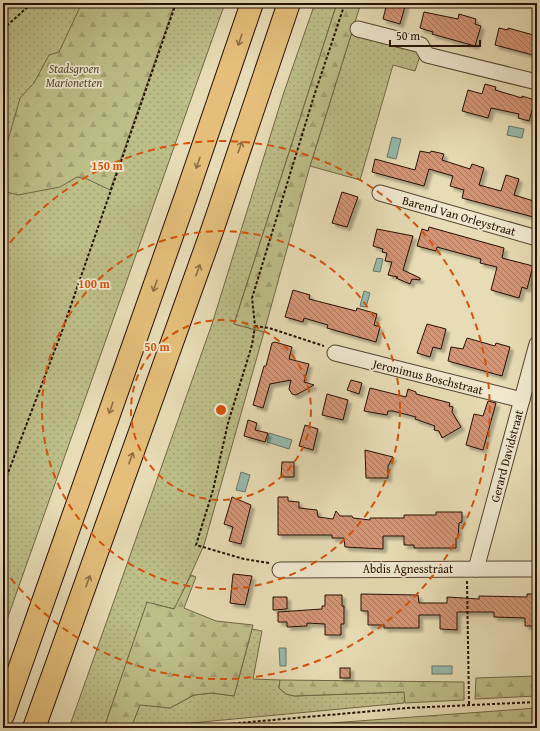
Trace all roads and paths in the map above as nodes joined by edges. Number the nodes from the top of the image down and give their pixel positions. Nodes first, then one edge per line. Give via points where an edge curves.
1 (32, 3) edge
2 (176, 3) edge
3 (252, 3) edge
4 (289, 3) edge
5 (345, 3) edge
6 (3, 29) edge
7 (358, 29) dead end
8 (537, 82) edge
9 (380, 194) dead end
10 (537, 238) edge
11 (255, 326) junction
12 (537, 344) edge
13 (335, 353) joint
14 (522, 400) junction
15 (3, 486) edge
16 (537, 568) edge
17 (471, 569) junction
18 (280, 570) joint
19 (75, 618) junction
20 (537, 702) edge
21 (469, 704) junction
22 (3, 715) edge
23 (34, 728) edge
24 (48, 728) edge
25 (183, 728) edge

1 - 6 path
2 - 15 path via 61,334
3 -> 22 highway
19 -> 4 highway via 213,228
5 - 11 path via 252,298
7 - 8 street via 421,45 427,55
9 - 10 street, Barend Van Orleystraat
11 - 13 path via 331,348
11 - 18 path via 252,345 228,423 214,490 196,545 244,559 278,565
12 - 14 street, Gerard Davidstraat
13 - 14 street, Jeronimus Boschstraat
14 - 17 street, Gerard Davidstraat
16 - 17 street, Abdis Agnesstraat
17 - 18 street, Abdis Agnesstraat
17 - 21 path
19 - 23 highway
19 - 24 highway
20 - 21 path
21 - 25 path

